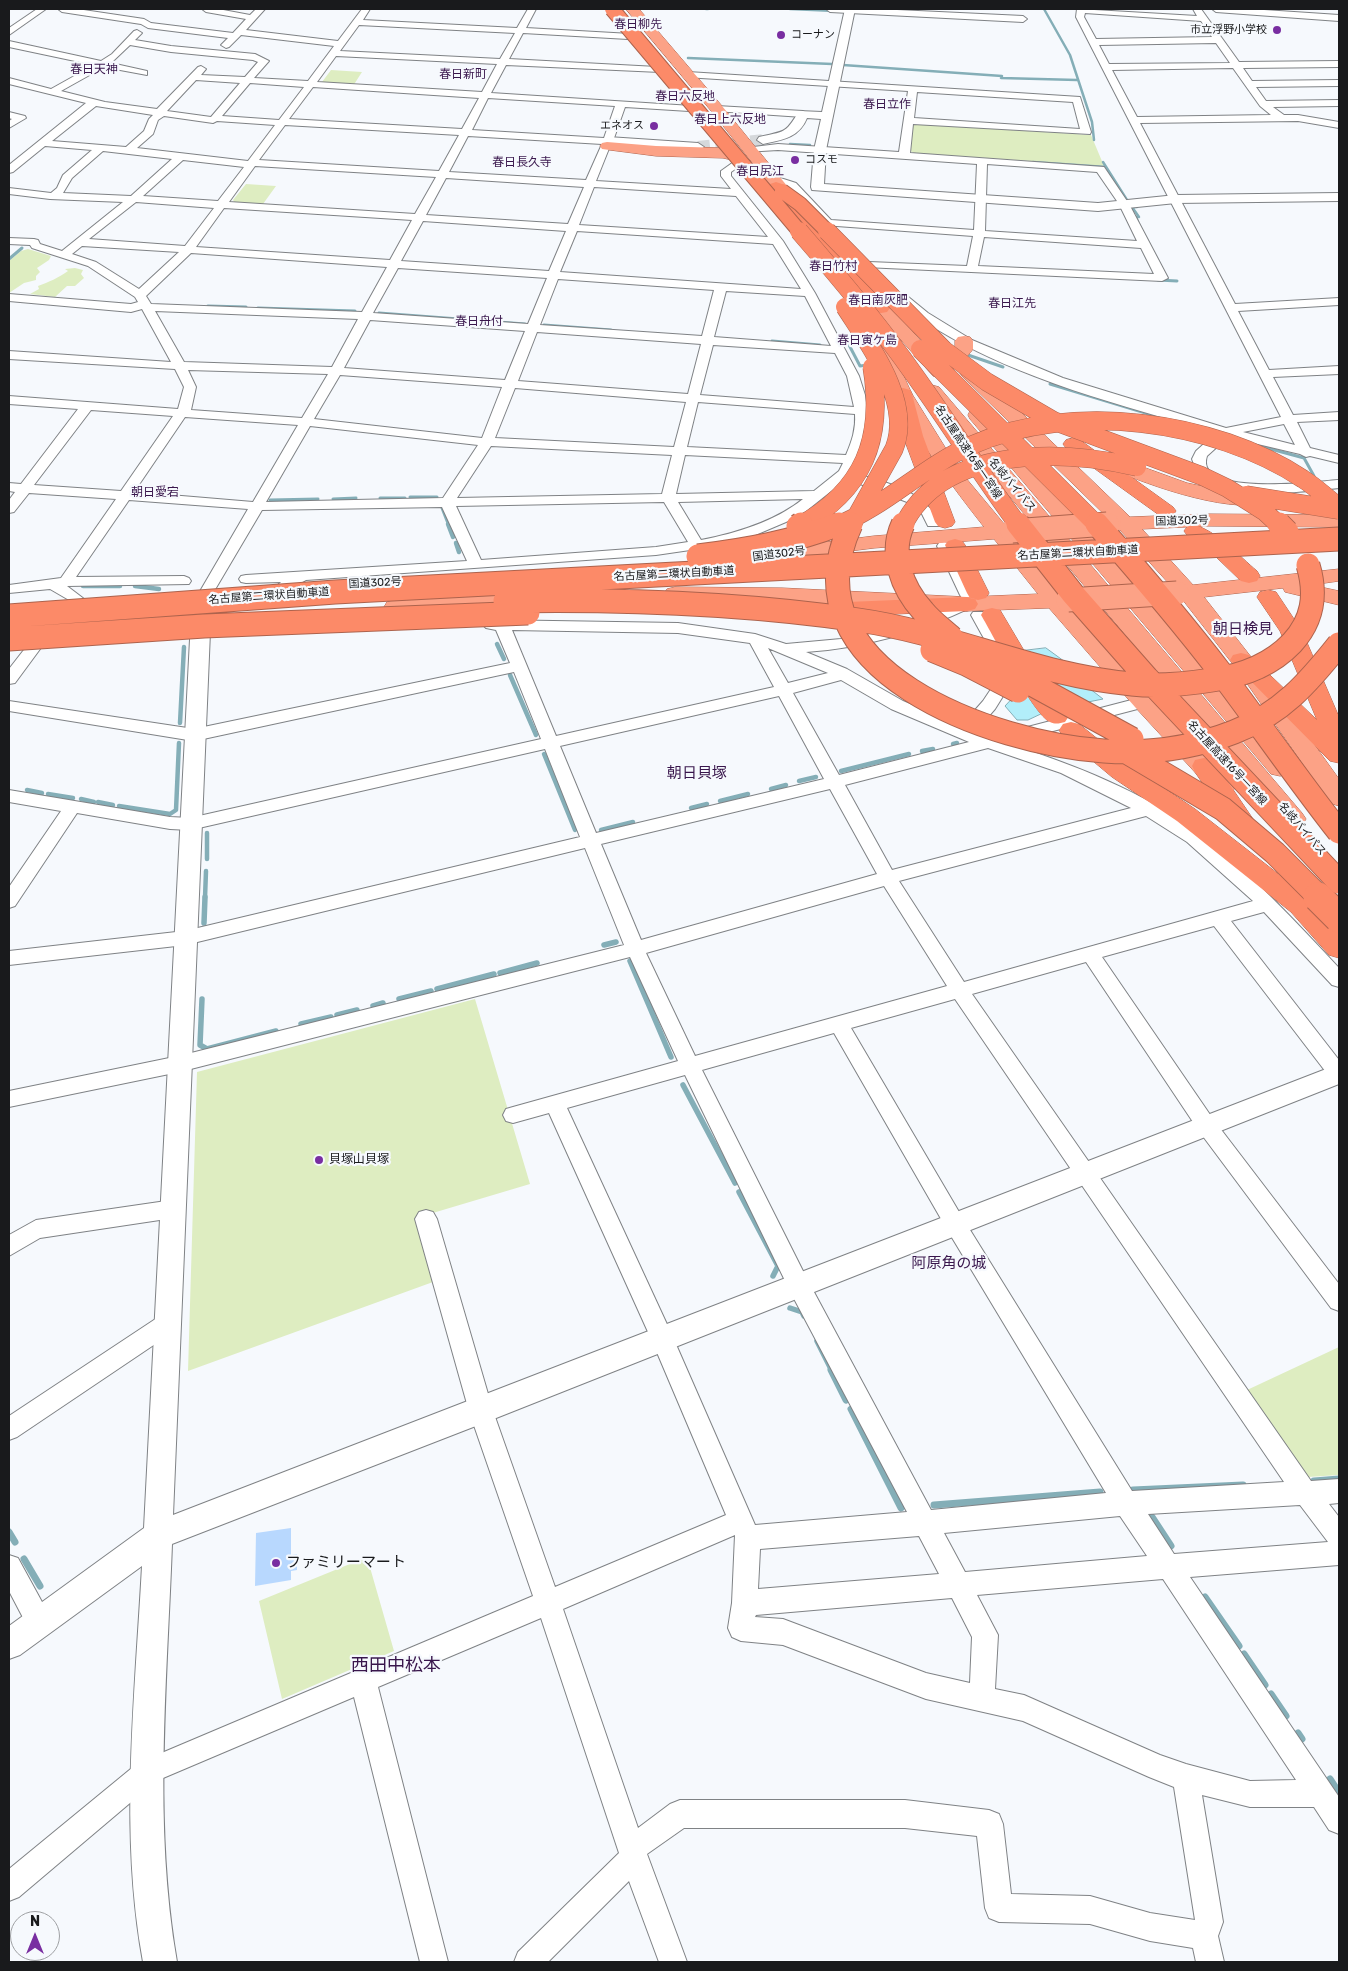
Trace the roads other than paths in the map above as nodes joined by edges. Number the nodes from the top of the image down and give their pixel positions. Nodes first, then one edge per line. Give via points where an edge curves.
1 (42, 9) edge
2 (62, 9) edge
3 (123, 9) edge
4 (206, 9) edge
5 (261, 9) edge
6 (366, 9) edge
7 (532, 9) edge
8 (604, 9) edge
9 (612, 9) edge
10 (624, 9) edge
11 (632, 9) edge
12 (830, 9) edge
13 (850, 9) edge
14 (1017, 9) edge
15 (1081, 9) edge
16 (1197, 9) edge
17 (1216, 9) edge
18 (1321, 9) edge
19 (1328, 17) junction
20 (113, 18) junction
21 (252, 18) junction
22 (1339, 18) edge
23 (1204, 19) junction
24 (357, 22) junction
25 (148, 24) junction
26 (520, 30) junction
27 (9, 32) edge
28 (237, 34) junction
29 (628, 36) junction
30 (1218, 40) junction
31 (128, 42) junction
32 (1093, 42) junction
33 (9, 44) edge
34 (27, 48) junction
35 (337, 48) junction
36 (217, 53) junction
37 (15, 54) dead end
38 (503, 62) junction
39 (103, 64) junction
40 (1339, 64) edge
41 (1236, 65) junction
42 (1107, 67) junction
43 (657, 70) junction
44 (144, 73) dead end
45 (688, 74) junction
46 (193, 77) junction
47 (247, 81) junction
48 (10, 83) edge
49 (1339, 83) edge
50 (834, 84) junction
51 (1249, 84) junction
52 (309, 86) junction
53 (913, 88) junction
54 (52, 92) junction
55 (485, 96) junction
56 (94, 102) junction
57 (1339, 103) edge
58 (621, 104) junction
59 (1263, 104) junction
60 (688, 108) junction
61 (717, 109) junction
62 (162, 112) junction
63 (803, 114) junction
64 (9, 115) edge
65 (827, 116) junction
66 (215, 118) junction
67 (1281, 118) junction
68 (1134, 120) junction
69 (909, 121) junction
70 (282, 122) junction
71 (1338, 123) edge
72 (9, 125) edge
73 (466, 132) junction
74 (714, 135) junction
75 (763, 140) tunnel mouth
76 (43, 143) junction
77 (606, 143) junction
78 (698, 147) tunnel mouth
79 (100, 148) junction
80 (16, 150) dead end
81 (128, 150) junction
82 (749, 150) junction
83 (820, 150) junction
84 (31, 152) junction
85 (181, 156) junction
86 (904, 156) junction
87 (735, 159) junction
88 (982, 161) junction
89 (252, 164) junction
90 (9, 170) edge
91 (443, 175) junction
92 (590, 184) junction
93 (770, 184) junction
94 (816, 188) junction
95 (9, 191) edge
96 (798, 191) junction
97 (740, 194) junction
98 (54, 196) junction
99 (1339, 197) edge
100 (133, 199) junction
101 (980, 199) junction
102 (1176, 199) junction
103 (1124, 204) junction
104 (221, 205) junction
105 (419, 218) junction
106 (828, 223) junction
107 (572, 228) junction
108 (979, 233) junction
109 (9, 241) edge
110 (777, 241) junction
111 (79, 242) junction
112 (1145, 245) junction
113 (188, 250) junction
114 (64, 255) junction
115 (394, 264) junction
116 (869, 264) junction
117 (972, 269) junction
118 (554, 275) junction
119 (721, 286) junction
120 (809, 293) junction
121 (9, 298) edge
122 (1339, 301) edge
123 (144, 302) junction
124 (1231, 308) junction
125 (865, 311) junction
126 (366, 316) junction
127 (532, 328) junction
128 (933, 337) junction
129 (708, 341) junction
130 (964, 341) junction
131 (840, 350) junction
132 (11, 358) edge
133 (960, 365) junction
134 (180, 366) junction
135 (1339, 370) edge
136 (336, 371) junction
137 (1264, 374) junction
138 (510, 384) junction
139 (903, 394) junction
140 (694, 398) junction
141 (9, 400) edge
142 (88, 405) junction
143 (860, 411) junction
144 (182, 412) junction
145 (1339, 416) edge
146 (1289, 419) junction
147 (306, 422) junction
148 (1225, 432) junction
149 (487, 442) junction
150 (1073, 444) junction
151 (681, 451) junction
152 (1306, 453) junction
153 (852, 459) junction
154 (1339, 459) edge
155 (845, 473) junction
156 (1339, 484) edge
157 (9, 486) edge
158 (25, 488) junction
159 (819, 495) junction
160 (969, 495) junction
161 (125, 496) junction
162 (668, 497) junction
163 (447, 502) junction
164 (257, 506) junction
165 (9, 509) edge
166 (1338, 510) edge
167 (1164, 516) junction
168 (939, 523) joint
169 (1119, 523) junction
170 (1194, 531) dead end
171 (1005, 532) junction
172 (741, 536) junction
173 (1339, 539) edge
174 (874, 542) junction
175 (697, 546) junction
176 (949, 546) dead end
177 (1339, 552) edge
178 (666, 560) junction
179 (721, 561) junction
180 (476, 565) junction
181 (1339, 575) edge
182 (303, 576) junction
183 (246, 579) dead end
184 (184, 581) dead end
185 (1245, 581) junction
186 (59, 583) junction
187 (282, 588) junction
188 (9, 589) edge
189 (1270, 590) junction
190 (1182, 592) junction
191 (206, 593) junction
192 (1339, 598) edge
193 (1061, 601) junction
194 (81, 602) junction
195 (333, 602) junction
196 (977, 604) junction
197 (9, 609) edge
198 (812, 614) junction
199 (9, 616) edge
200 (1210, 619) junction
201 (200, 620) junction
202 (502, 625) junction
203 (117, 626) junction
204 (370, 626) junction
205 (9, 628) edge
206 (241, 631) dead end
207 (9, 634) edge
208 (157, 636) dead end
209 (9, 639) edge
210 (754, 639) junction
211 (83, 641) junction
212 (1339, 644) edge
213 (35, 645) junction
214 (9, 647) edge
215 (784, 648) junction
216 (1241, 660) junction
217 (518, 666) junction
218 (841, 673) junction
219 (9, 680) edge
220 (782, 690) junction
221 (1143, 702) junction
222 (9, 706) edge
223 (964, 734) junction
224 (194, 735) junction
225 (987, 741) junction
226 (550, 742) junction
227 (1339, 744) edge
228 (1339, 755) edge
229 (1204, 766) junction
230 (835, 782) junction
231 (9, 796) edge
232 (1339, 796) edge
233 (72, 807) junction
234 (1223, 809) junction
235 (1148, 810) junction
236 (190, 824) junction
237 (1339, 833) edge
238 (590, 840) junction
239 (1339, 873) edge
240 (888, 878) junction
241 (1339, 882) edge
242 (9, 901) edge
243 (1268, 904) junction
244 (1300, 905) junction
245 (1218, 918) junction
246 (1339, 918) edge
247 (185, 938) junction
248 (1339, 948) edge
249 (635, 949) junction
250 (1090, 954) junction
251 (9, 958) edge
252 (1339, 980) edge
253 (960, 991) junction
254 (838, 1025) junction
255 (180, 1064) junction
256 (690, 1066) junction
257 (1339, 1074) edge
258 (9, 1099) edge
259 (555, 1104) junction
260 (513, 1115) dead end
261 (1206, 1125) junction
262 (1084, 1173) junction
263 (173, 1209) junction
264 (426, 1219) dead end
265 (955, 1224) junction
266 (9, 1246) edge
267 (799, 1286) junction
268 (1339, 1300) edge
269 (168, 1323) junction
270 (663, 1340) junction
271 (481, 1411) junction
272 (9, 1429) edge
273 (1339, 1491) edge
274 (1305, 1492) junction
275 (1126, 1503) junction
276 (925, 1523) junction
277 (744, 1529) junction
278 (158, 1535) junction
279 (1339, 1536) edge
280 (1339, 1553) edge
281 (1168, 1565) junction
282 (9, 1568) edge
283 (958, 1585) junction
284 (548, 1602) junction
285 (745, 1603) junction
286 (39, 1622) junction
287 (9, 1644) edge
288 (363, 1680) junction
289 (982, 1699) junction
290 (147, 1772) junction
291 (1186, 1777) junction
292 (1321, 1793) junction
293 (1339, 1820) edge
294 (633, 1853) junction
295 (9, 1887) edge
296 (1204, 1936) junction
297 (160, 1962) edge
298 (434, 1962) edge
299 (528, 1962) edge
300 (672, 1962) edge
301 (1210, 1962) edge

1 - 27 street
2 - 20 street
3 - 20 street
4 - 21 street
5 - 21 street
6 - 24 street
7 - 26 street
8 - 29 highway, 名岐バイパス
9 - 93 highway, 名古屋高速16号一宮線, bridge
10 - 93 highway, 名古屋高速16号一宮線
11 - 45 highway, 名岐バイパス
12 - 13 street
13 - 14 street via 1023,19
13 - 50 street
15 - 23 street
15 - 32 street via 1080,17
16 - 23 street
17 - 19 street
18 - 19 street
19 - 22 street
20 - 25 street via 139,18
21 - 28 street
23 - 30 street
24 - 26 street
24 - 35 street
25 - 28 street
25 - 31 street
26 - 29 street
26 - 38 street
28 - 35 street
28 - 36 street
29 - 43 highway, 名岐バイパス
30 - 32 street
30 - 41 street
31 - 36 street
31 - 39 street
32 - 42 street
33 - 34 street
34 - 37 street
34 - 39 street
35 - 38 street
35 - 52 street
36 - 46 street
36 - 47 street via 261,58 264,62
38 - 43 street
38 - 55 street
39 - 44 street
39 - 54 street
40 - 41 street
41 - 42 street
41 - 51 street
42 - 68 street
43 - 60 highway, 名岐バイパス
45 - 50 street
45 - 61 highway, 名岐バイパス
46 - 47 street
46 - 62 street
47 - 52 street
47 - 66 street
48 - 54 street
49 - 51 street
50 - 53 street
50 - 65 street
51 - 59 street
52 - 55 street
52 - 70 street
53 - 69 street
53 - 69 street via 1076,98 1086,132
54 - 56 street
55 - 58 street
55 - 73 street
56 - 62 street
56 - 76 street
57 - 59 street
58 - 60 street
58 - 77 street
59 - 67 street
60 - 74 highway, 名岐バイパス
61 - 63 street
61 - 82 highway, 名岐バイパス
62 - 66 street
62 - 81 street via 154,119 149,132
63 - 65 street
63 - 75 street via 800,125 790,134
64 - 72 street via 21,118
65 - 83 street
66 - 70 street
67 - 68 street
67 - 71 street
68 - 102 street
69 - 86 street
70 - 73 street
70 - 89 street
73 - 77 street
73 - 91 street
74 - 77 highway via 682,142 640,140
74 - 87 highway, 名岐バイパス
76 - 79 street
76 - 84 street
77 - 78 street
77 - 87 highway via 656,151 723,153
77 - 92 street
79 - 81 street
79 - 98 street via 67,177 62,189
80 - 84 street
81 - 85 street
82 - 83 street via 772,147
82 - 93 highway, 名岐バイパス
83 - 86 street
83 - 94 street
84 - 90 street
85 - 89 street
85 - 100 street
86 - 88 street
87 - 97 street via 726,176
87 - 125 highway, 名岐バイパス
88 - 101 street
88 - 103 street via 1100,169
89 - 91 street
89 - 104 street
91 - 92 street
91 - 105 street
92 - 97 street
92 - 107 street
93 - 96 street via 790,184
93 - 125 highway, 名岐バイパス
93 - 125 highway, bridge via 764,199 829,284
93 - 128 highway, bridge via 800,204
93 - 237 highway, 名古屋高速16号一宮線, bridge via 880,308 1096,523 1221,673
93 - 241 highway, 名古屋高速16号一宮線, bridge via 890,340 1033,545 1147,678
94 - 96 street
94 - 101 street
95 - 98 street
96 - 106 street
97 - 110 street
98 - 100 street
99 - 102 street
100 - 104 street
100 - 111 street
101 - 103 street via 1098,207
101 - 108 street
102 - 103 street
102 - 124 street
103 - 112 street
104 - 105 street
104 - 113 street
105 - 107 street
105 - 115 street
106 - 108 street
106 - 116 street
107 - 110 street
107 - 118 street
108 - 112 street
108 - 117 street
109 - 114 street via 34,242 36,246
110 - 120 street
111 - 113 street
111 - 114 street
112 - 117 street via 1162,278
113 - 115 street
113 - 123 street
114 - 123 street via 92,264
115 - 118 street
115 - 126 street
116 - 117 street
116 - 130 street via 924,316
118 - 119 street
118 - 127 street
119 - 120 street
119 - 129 street
120 - 131 street
121 - 123 street via 130,308
122 - 124 street
123 - 126 street
123 - 134 street
124 - 137 street
125 - 133 highway via 911,322
125 - 139 highway
125 - 178 highway, bridge via 875,382 876,416 865,460 848,490 821,514 786,532 742,545
125 - 212 highway, bridge via 897,404 900,426 887,462 843,541 836,571 837,587 846,620 854,635 881,667 900,683 955,714 1020,738 1099,750 1160,749 1227,735 1272,714 1305,687
125 - 237 highway, 名岐バイパス via 1047,495
125 - 239 highway, 名岐バイパス
126 - 127 street
126 - 136 street
127 - 129 street
127 - 138 street
128 - 166 highway, bridge via 1056,406 1134,441 1256,486
128 - 198 highway, bridge via 967,368 1035,411 1202,476 1265,512 1287,532 1308,565 1314,591 1311,615 1300,636 1256,668 1208,682 1167,686 1115,684 1080,677 914,630
129 - 131 street
129 - 140 street
130 - 133 highway
130 - 148 street via 1059,381
131 - 143 street via 859,395
132 - 134 street
133 - 150 highway
133 - 169 highway via 1076,473
134 - 136 street
134 - 144 street via 190,387
135 - 137 street
136 - 138 street
136 - 147 street
137 - 146 street
138 - 140 street
138 - 149 street
139 - 160 highway
139 - 168 highway
140 - 143 street
140 - 151 street
141 - 142 street
142 - 144 street
142 - 158 street
143 - 153 street via 862,424
144 - 147 street
144 - 161 street
145 - 146 street
146 - 148 street
146 - 152 street
147 - 149 street
147 - 164 street
148 - 152 street
148 - 156 street via 1198,459 1202,469 1221,484 1272,489
149 - 151 street
149 - 163 street
150 - 166 highway via 1171,486 1232,498 1296,500
150 - 167 highway
151 - 153 street
151 - 162 street
152 - 154 street
153 - 155 street
155 - 159 street
155 - 168 street via 913,500
157 - 158 street
158 - 161 street
158 - 165 street
159 - 162 street
159 - 172 street via 781,519
160 - 171 highway
160 - 174 highway via 975,508 968,522 911,531
161 - 164 street
161 - 186 street
162 - 163 street
162 - 175 street
163 - 164 street
163 - 180 street
164 - 191 street
166 - 167 highway, 国道302号
166 - 178 highway, bridge via 1319,489 1288,469 1209,437 1143,424 1056,423 1014,431 974,444 868,510 816,533 752,549
166 - 234 highway, bridge via 1252,496 1126,464 1078,457 1034,457 996,462 951,477 915,503 901,525 896,551 902,580 916,604 943,631 981,657 1132,739
167 - 169 highway, 国道302号
169 - 171 highway, 国道302号, bridge
169 - 190 highway
170 - 185 highway via 1220,550
171 - 174 highway, 国道302号
171 - 193 highway
172 - 175 street
172 - 179 street
173 - 195 highway, 名古屋第二環状自動車道, bridge
174 - 179 highway, 国道302号
175 - 180 street
176 - 196 highway
177 - 195 highway, 名古屋第二環状自動車道, bridge
178 - 195 highway, bridge
179 - 187 highway, 国道302号 via 618,570
180 - 182 street
181 - 189 highway, 国道302号
182 - 183 street
182 - 187 street
184 - 186 street
185 - 189 highway, 国道302号
185 - 190 highway, 国道302号
185 - 200 highway via 1213,602
186 - 188 street
186 - 194 street
187 - 191 highway, 国道302号
189 - 192 highway via 1305,589
189 - 227 highway
190 - 193 highway, 国道302号, bridge
190 - 200 highway
191 - 194 highway, 国道302号
191 - 201 street
193 - 196 highway, 国道302号
193 - 221 highway
194 - 197 highway, 国道302号
195 - 196 highway, 国道302号 via 693,594
195 - 198 highway, bridge via 630,600
195 - 199 highway, 名古屋第二環状自動車道, bridge
195 - 201 highway, 国道302号
195 - 204 street
195 - 205 highway, 名古屋第二環状自動車道
196 - 209 highway, bridge via 776,612 544,612 374,618
196 - 215 street via 872,638
196 - 223 street via 1000,651 1008,677
196 - 244 highway via 1036,692 1064,723 1121,771 1186,815
198 - 234 highway, bridge via 879,631 966,664 1090,730
200 - 216 highway
201 - 203 highway, 国道302号
201 - 224 street
202 - 204 street
202 - 210 street via 655,626
202 - 217 street
203 - 207 highway, 国道302号
203 - 211 street
204 - 206 street
208 - 211 street
210 - 215 street
210 - 220 street
211 - 213 street
213 - 214 street
213 - 219 street
215 - 218 street
216 - 228 highway
216 - 232 highway
217 - 224 street
217 - 226 street
218 - 220 street
218 - 223 street via 897,705
220 - 226 street
220 - 230 street
221 - 225 street
221 - 229 highway
222 - 224 street
223 - 225 street
224 - 236 street
225 - 230 street
225 - 235 street via 1067,769
226 - 236 street
226 - 238 street
229 - 244 highway
229 - 246 highway
230 - 238 street
230 - 240 street
231 - 233 street
233 - 236 street
233 - 242 street
234 - 246 highway, bridge via 1275,853
235 - 240 street
235 - 243 street via 1193,838
236 - 247 street
238 - 247 street
238 - 249 street
240 - 249 street
240 - 253 street
243 - 245 street
243 - 252 street
244 - 248 highway
245 - 250 street
245 - 257 street
247 - 251 street
247 - 255 street
249 - 255 street
249 - 256 street
250 - 253 street
250 - 261 street
253 - 254 street
253 - 262 street
254 - 256 street
254 - 265 street
255 - 258 street
255 - 263 street
256 - 259 street
256 - 267 street
257 - 261 street
259 - 260 street
259 - 270 street
261 - 262 street
261 - 268 street
262 - 265 street
262 - 274 street
263 - 266 street via 36,1229
263 - 269 street
264 - 271 street
265 - 267 street
265 - 275 street
267 - 270 street
267 - 276 street
269 - 272 street
269 - 278 street
270 - 271 street
270 - 277 street
271 - 278 street
271 - 284 street
273 - 274 street
274 - 275 street
274 - 279 street
275 - 276 street
275 - 281 street
276 - 277 street
276 - 283 street
277 - 284 street
277 - 285 street
278 - 286 street
278 - 290 street
280 - 281 street
281 - 283 street
281 - 292 street
282 - 286 street
283 - 285 street
283 - 289 street via 985,1635
284 - 288 street
284 - 294 street
285 - 289 street via 741,1628 783,1632 926,1686
286 - 287 street
288 - 290 street
288 - 298 street
289 - 291 street via 1024,1708 1158,1768
290 - 295 street
290 - 297 street via 147,1853
291 - 292 street via 1250,1794
291 - 296 street via 1209,1922
292 - 293 street
294 - 296 street via 680,1814 905,1814 989,1824 1000,1908 1090,1910 1150,1927
294 - 299 street
294 - 300 street
296 - 301 street

